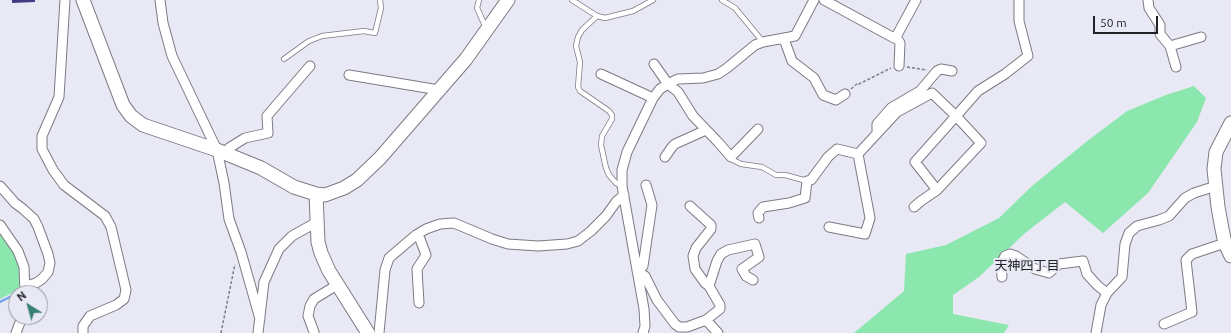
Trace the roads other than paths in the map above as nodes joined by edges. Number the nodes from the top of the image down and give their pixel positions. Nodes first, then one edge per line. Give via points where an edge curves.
1 (65, 0) edge
2 (83, 0) edge
3 (160, 0) edge
4 (380, 0) edge
5 (479, 0) edge
6 (508, 0) edge
7 (572, 0) edge
8 (653, 0) edge
9 (722, 0) edge
10 (814, 0) edge
11 (824, 0) edge
12 (916, 0) edge
13 (1019, 0) edge
14 (1148, 0) edge
15 (597, 16) junction
16 (487, 32) junction
17 (1202, 37) dead end
18 (896, 38) junction
19 (784, 39) junction
20 (763, 42) junction
21 (1170, 46) junction
22 (284, 59) dead end
23 (654, 64) dead end
24 (310, 66) dead end
25 (899, 66) road end
26 (1176, 67) dead end
27 (952, 71) dead end
28 (601, 74) dead end
29 (349, 75) dead end
30 (668, 84) junction
31 (439, 90) junction
32 (845, 94) road end
33 (653, 98) junction
34 (956, 116) junction
35 (1231, 123) edge
36 (758, 129) dead end
37 (706, 130) junction
38 (877, 133) junction
39 (222, 153) junction
40 (858, 154) junction
41 (665, 157) dead end
42 (731, 158) junction
43 (807, 181) junction
44 (646, 185) dead end
45 (0, 186) edge
46 (622, 186) junction
47 (1216, 186) junction
48 (937, 190) junction
49 (316, 194) junction
50 (624, 195) junction
51 (690, 206) dead end
52 (914, 207) dead end
53 (759, 218) dead end
54 (317, 222) junction
55 (0, 226) edge
56 (829, 227) dead end
57 (416, 235) junction
58 (1225, 243) junction
59 (1231, 256) edge
60 (637, 271) junction
61 (1002, 277) dead end
62 (753, 280) dead end
63 (25, 285) edge
64 (32, 285) edge
65 (337, 285) junction
66 (708, 286) junction
67 (1107, 293) junction
68 (419, 303) dead end
69 (260, 319) junction
70 (706, 320) junction
71 (1164, 324) dead end
72 (314, 332) edge
73 (82, 333) edge
74 (258, 333) edge
75 (368, 333) edge
76 (380, 333) edge
77 (642, 333) edge
78 (718, 333) edge
79 (1096, 333) edge

1 - 73 street via 59,97 42,136 42,149 64,185 105,216 111,227 126,290 124,299 90,316 83,326
2 - 39 street via 123,105 131,116 143,125
3 - 39 street via 172,56
4 - 22 lane via 381,8 375,33 364,31 322,36 309,41
5 - 16 lane via 477,8
6 - 16 street
7 - 15 lane
8 - 15 lane via 618,16
9 - 20 lane via 735,8
10 - 19 street via 795,36
11 - 18 street
12 - 18 street
13 - 34 street via 1019,20 1028,56 978,91
14 - 21 street via 1149,8 1160,25 1160,34
15 - 46 lane via 578,37 578,87 612,115 602,136 601,145 609,175
16 - 31 street
17 - 21 street
18 - 25 street via 900,43
19 - 20 street
19 - 32 street via 792,61 814,78 823,95 836,100
20 - 30 street via 755,45 718,74
21 - 26 street
23 - 30 street
24 - 39 street via 267,116 268,133 245,138
27 - 38 street via 937,71 920,91 891,108 876,124
28 - 33 street
29 - 31 street
30 - 33 street
30 - 37 street via 678,92 689,112
31 - 49 street via 380,158 357,180 325,195
33 - 46 street via 627,152 622,170
34 - 38 street via 932,92 897,112
34 - 48 street via 915,162
34 - 48 street via 981,143
35 - 47 street via 1216,152
36 - 42 street
37 - 41 street via 675,144
37 - 42 street
38 - 40 street
39 - 49 street via 261,168 294,187
39 - 69 street via 229,219
40 - 43 street via 837,149 811,180
40 - 56 street via 870,218 865,234
42 - 43 lane via 741,164 762,167 776,175
43 - 53 street via 804,198 763,207 758,213
44 - 60 street via 652,205 643,266
45 - 64 street via 11,200 34,219 48,254 48,272
46 - 50 street
47 - 58 street
47 - 67 street via 1194,193 1185,198 1169,216 1137,226 1129,233 1125,244 1122,277
48 - 52 street
49 - 54 street
50 - 57 street via 591,231 567,244 508,244 492,240 454,223 440,224
50 - 60 street
51 - 66 street via 711,229 696,248 694,256 695,268
54 - 65 street via 320,253
54 - 69 street via 292,236 280,249 264,282
55 - 63 street via 18,251 24,267
57 - 68 street via 426,254 417,269
57 - 76 street via 389,258 385,270
58 - 59 street
58 - 71 street via 1192,254 1186,260 1192,312
60 - 70 street via 645,276 657,300 679,327 687,327
60 - 77 street via 644,309 645,326
61 - 67 street via 1001,264 1005,256 1010,254 1035,269 1049,273 1059,264 1083,261 1087,274
62 - 66 street via 746,276 742,269 759,257 755,244 721,254
65 - 72 street via 314,299 310,306 308,316
65 - 75 street
66 - 70 street via 720,309
67 - 79 street via 1101,305
69 - 74 street
70 - 78 street

